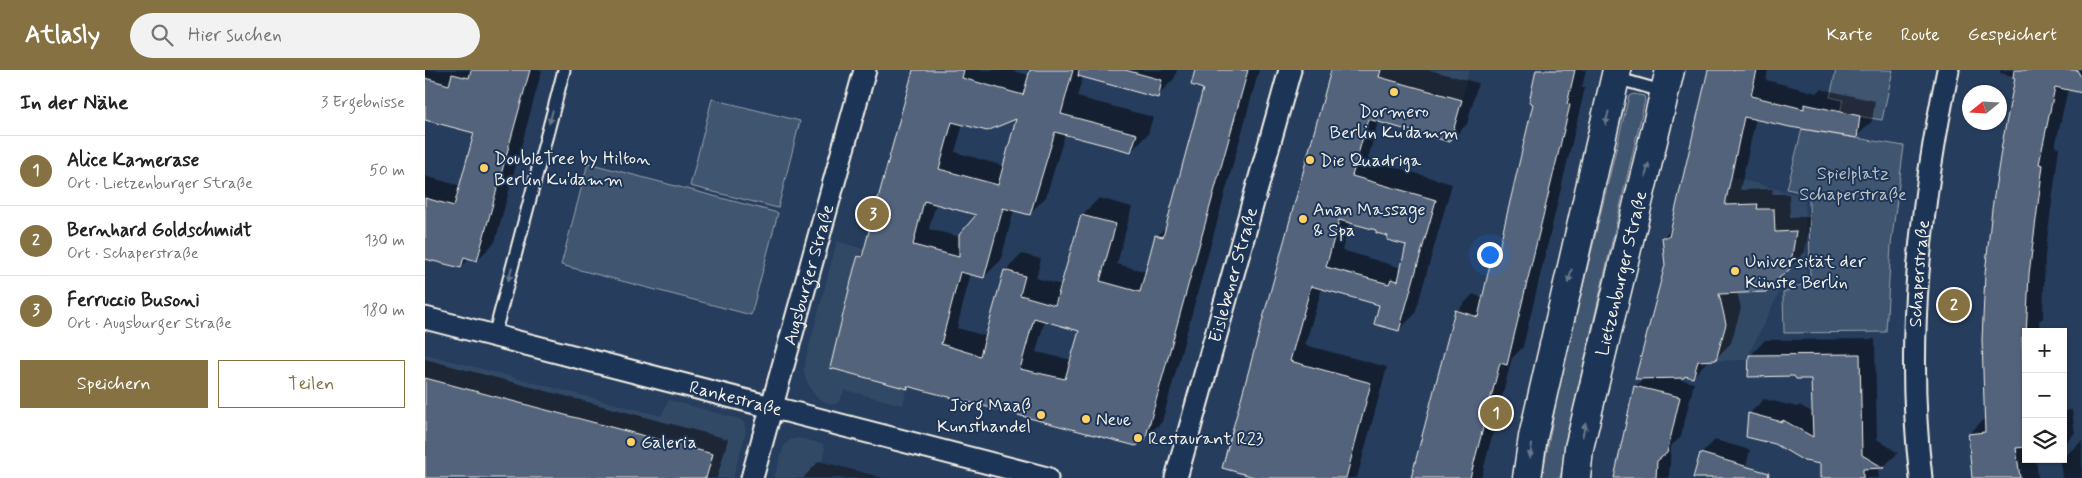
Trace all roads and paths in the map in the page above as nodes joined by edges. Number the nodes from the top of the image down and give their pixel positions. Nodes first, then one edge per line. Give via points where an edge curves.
1 (563, 70) edge
2 (865, 70) edge
3 (1290, 70) edge
4 (1948, 70) edge
5 (1617, 74) edge
6 (1668, 81) edge
7 (425, 318) edge
8 (494, 336) junction
9 (772, 409) junction
10 (752, 478) edge
11 (1047, 478) edge
12 (1176, 478) edge
13 (1527, 478) edge
14 (1576, 478) edge
15 (1921, 478) edge

1 -> 8 lane
2 - 9 street, Augsburger Straße
3 - 12 street, Eislebener Straße
4 - 15 street, Schaperstraße via 1926,189 1913,326
5 - 6 lane
5 -> 13 main road via 1533,437
14 -> 6 main road, Lietzenburger Straße via 1579,448
7 - 8 street, Rankestraße
8 - 9 street, Rankestraße
9 - 10 street, Augsburger Straße
9 - 11 street, Rankestraße

